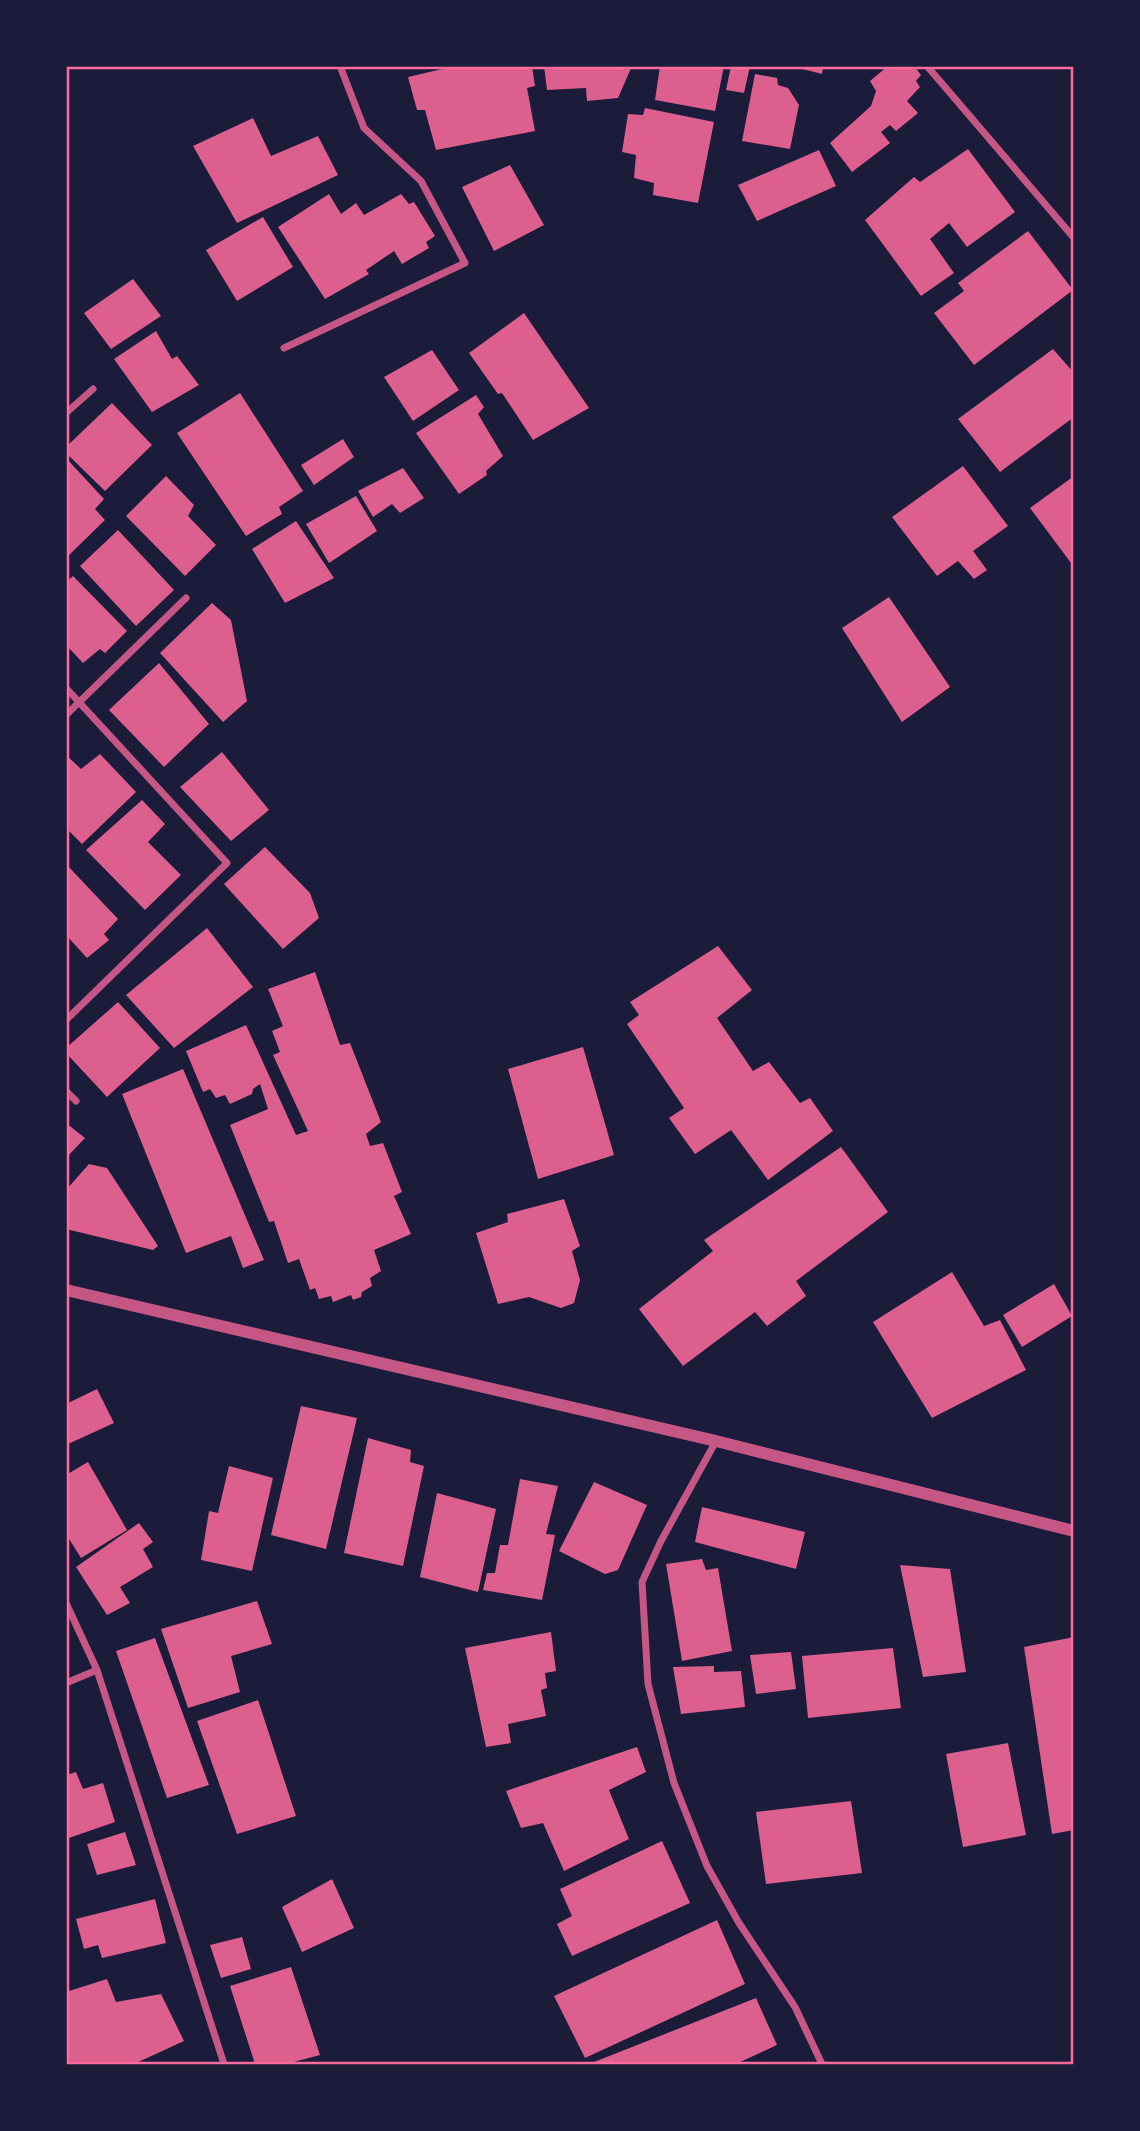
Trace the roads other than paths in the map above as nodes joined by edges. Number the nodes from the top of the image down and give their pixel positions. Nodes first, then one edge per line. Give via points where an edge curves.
1 (340, 66) edge
2 (927, 66) edge
3 (1073, 238) edge
4 (284, 348) dead end
5 (93, 390) dead end
6 (66, 413) edge
7 (186, 598) dead end
8 (66, 688) edge
9 (79, 702) junction
10 (66, 715) edge
11 (66, 1020) edge
12 (66, 1091) edge
13 (76, 1101) dead end
14 (66, 1290) edge
15 (716, 1441) junction
16 (1073, 1531) edge
17 (66, 1604) edge
18 (97, 1670) junction
19 (66, 1683) edge
20 (225, 2064) edge
21 (822, 2064) edge

1 - 4 street via 364,128 421,181 465,263
2 - 3 street
5 - 6 street
7 - 9 street
8 - 9 street
9 - 10 street
9 - 11 street via 227,863
12 - 13 street
14 - 15 street
15 - 16 street
15 - 21 street via 642,1582 648,1684 674,1783 707,1866 794,2007
17 - 18 street
18 - 19 street
18 - 20 street

